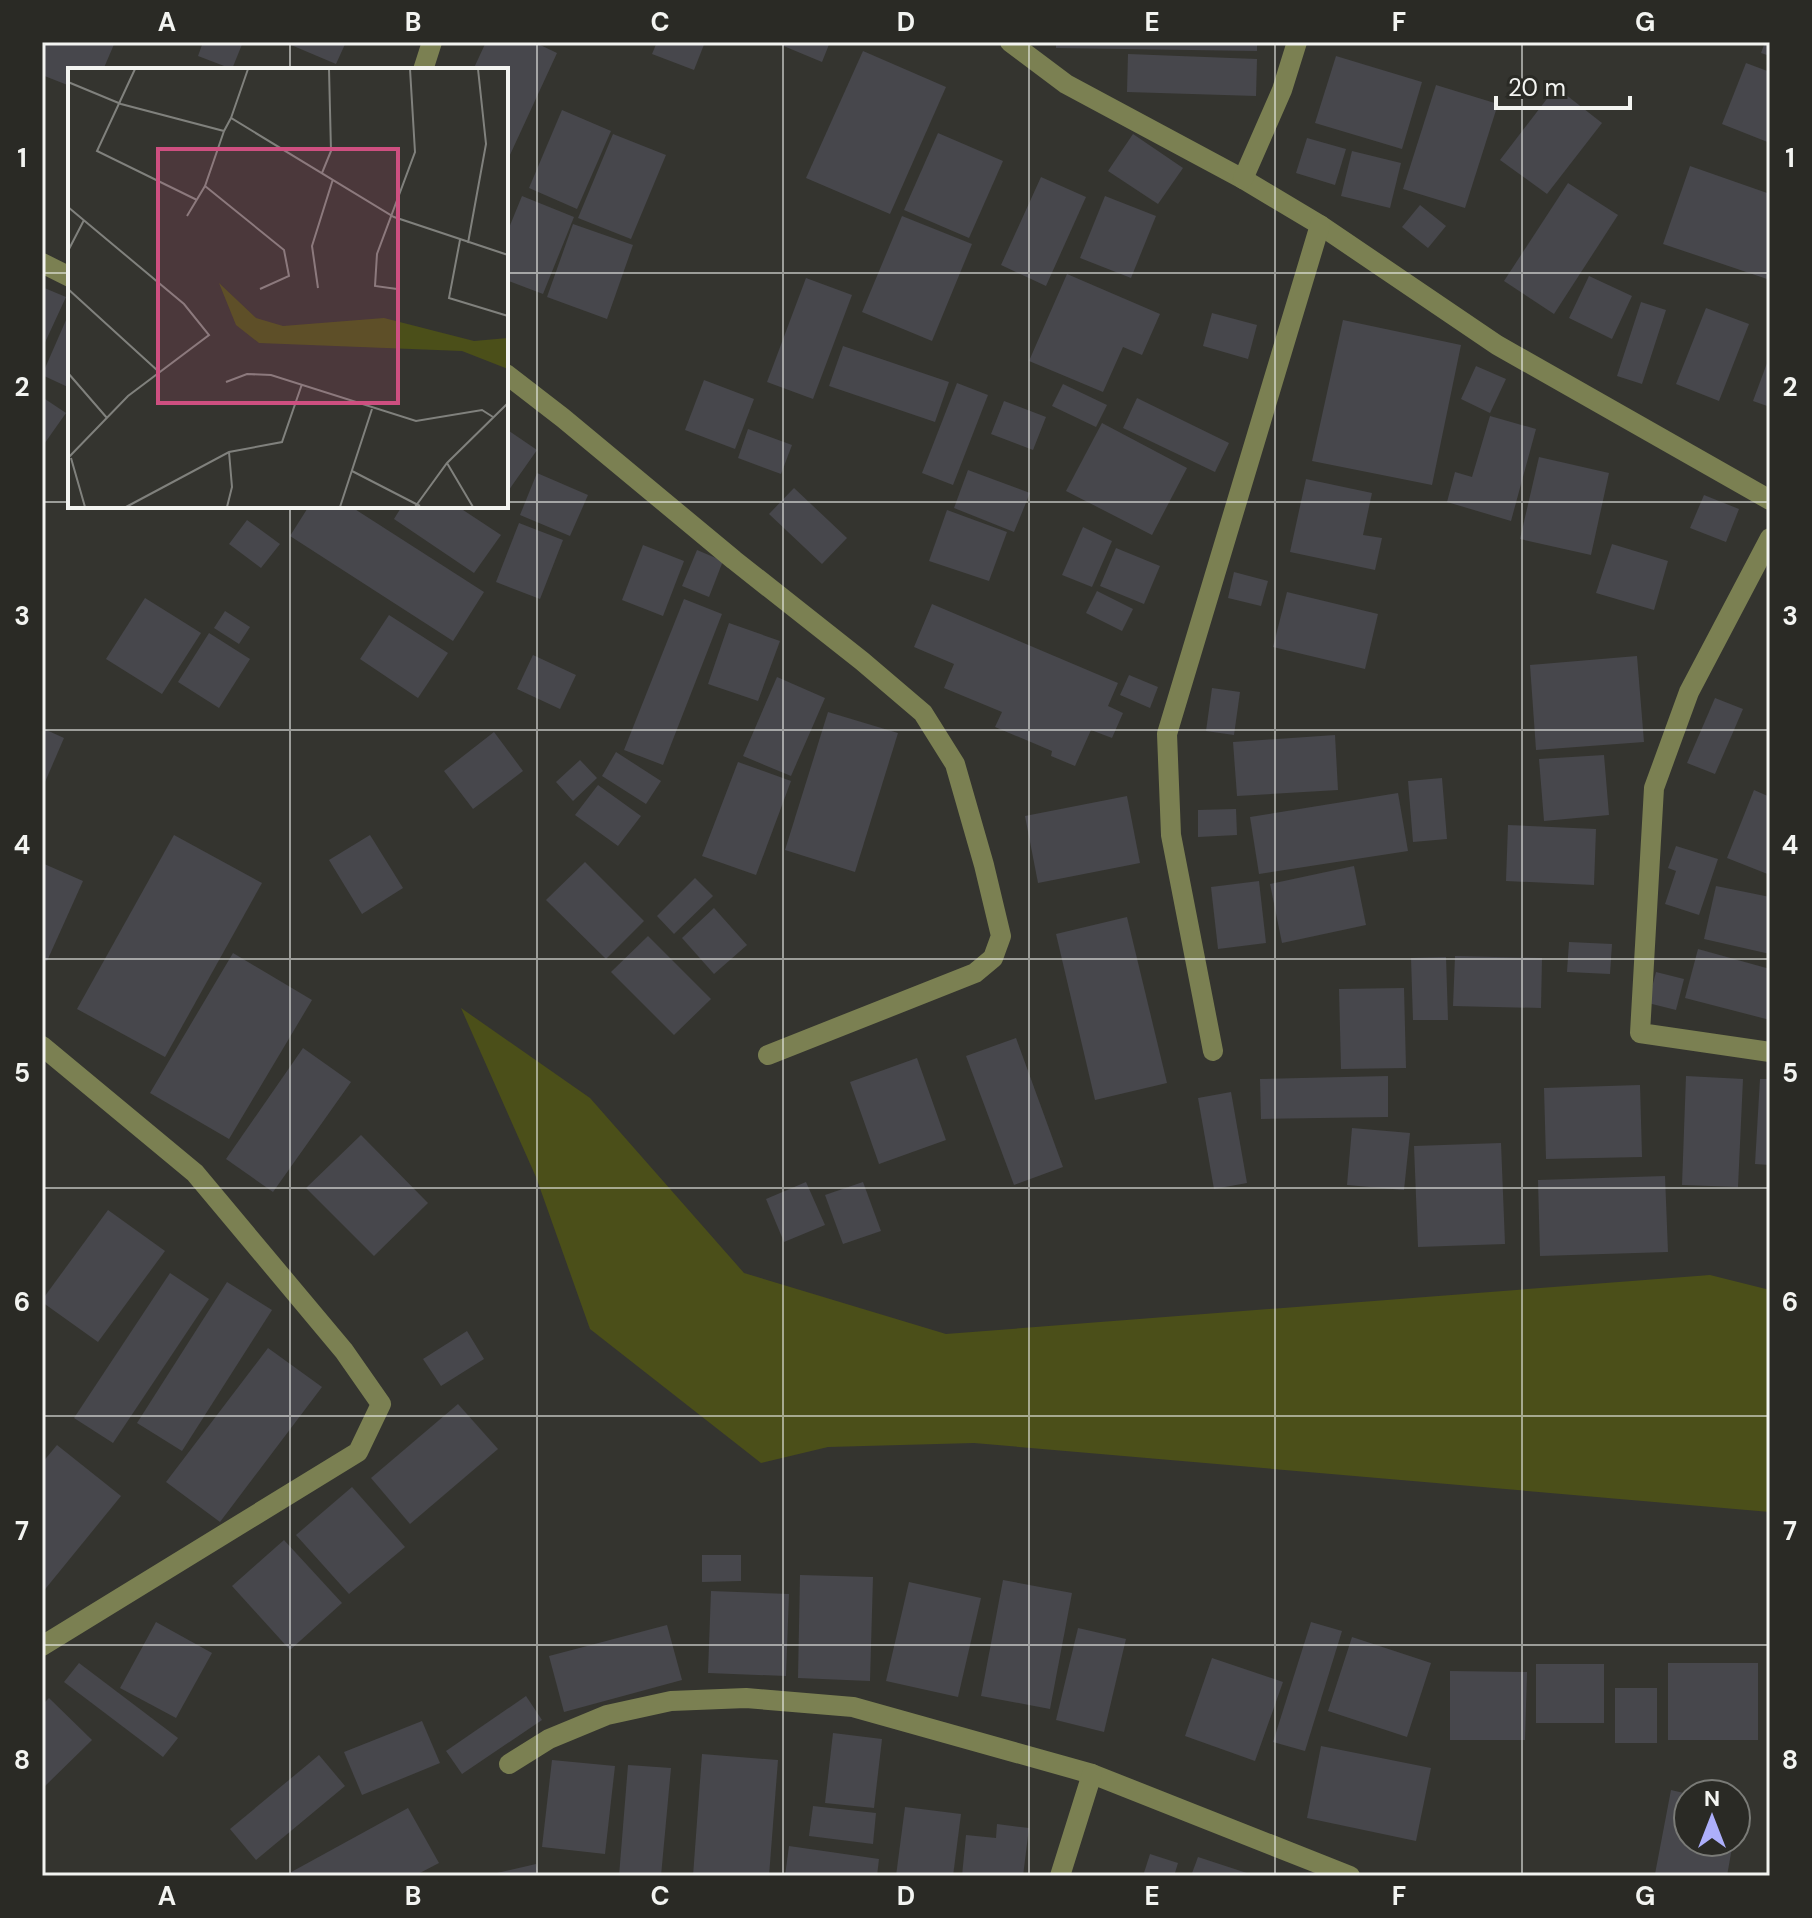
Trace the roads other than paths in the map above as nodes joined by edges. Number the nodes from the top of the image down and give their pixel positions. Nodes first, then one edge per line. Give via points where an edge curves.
1 (432, 42) edge
2 (1010, 42) edge
3 (1297, 42) edge
4 (424, 68) edge
5 (1243, 179) junction
6 (1320, 225) junction
7 (42, 263) edge
8 (68, 276) edge
9 (508, 376) edge
10 (1770, 500) edge
11 (1770, 538) edge
12 (42, 1046) edge
13 (1213, 1051) dead end
14 (1770, 1052) edge
15 (768, 1055) dead end
16 (42, 1646) edge
17 (509, 1764) dead end
18 (1092, 1774) junction
19 (1060, 1876) edge
20 (1350, 1876) edge

1 - 4 street
2 - 5 street via 1066,84
3 - 5 street
5 - 6 street
6 - 10 street via 1497,345
6 - 13 street via 1167,734 1171,835
7 - 8 street
9 - 15 street via 923,713 955,764 1001,936 993,958 975,973
11 - 14 street via 1689,692 1654,788 1640,1033
12 - 16 street via 195,1173 344,1351 381,1404 358,1452
17 - 18 street via 549,1739 607,1715 671,1701 746,1698 853,1707
18 - 19 street
18 - 20 street

